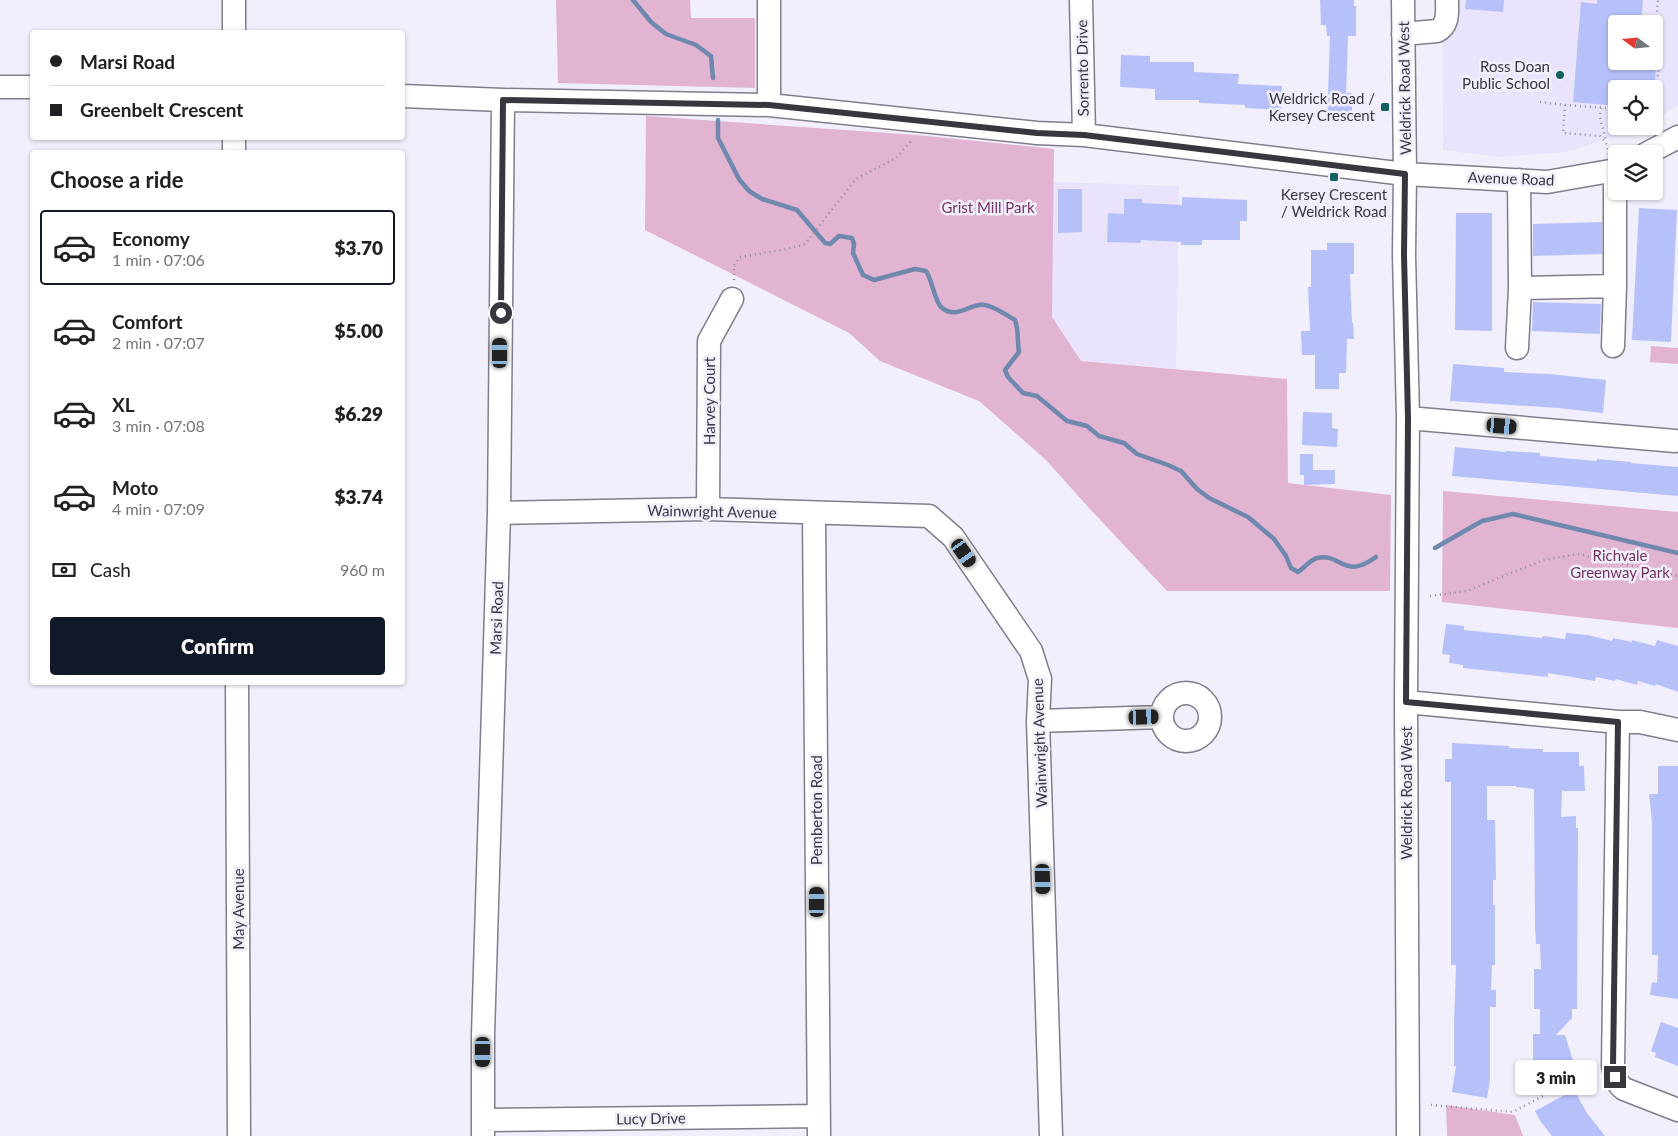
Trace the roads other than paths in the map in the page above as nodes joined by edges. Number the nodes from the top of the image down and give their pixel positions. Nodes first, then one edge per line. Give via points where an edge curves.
1 (234, 0) edge
2 (768, 0) edge
3 (1081, 0) edge
4 (1403, 0) edge
5 (1447, 0) edge
6 (234, 30) edge
7 (1403, 34) junction
8 (0, 87) edge
9 (30, 87) edge
10 (405, 96) edge
11 (503, 100) junction
12 (769, 105) junction
13 (1084, 135) junction
14 (1678, 137) edge
15 (1663, 145) edge
16 (1608, 171) edge
17 (1405, 174) junction
18 (1519, 180) junction
19 (1615, 200) edge
20 (1615, 286) junction
21 (1520, 288) junction
22 (732, 299) road end
23 (1613, 346) dead end
24 (1517, 348) dead end
25 (1408, 418) junction
26 (1675, 441) dead end
27 (708, 508) junction
28 (499, 513) junction
29 (814, 513) junction
30 (237, 685) edge
31 (1406, 702) junction
32 (1162, 717) dead end
33 (1038, 721) junction
34 (1618, 722) junction
35 (1678, 730) edge
36 (1678, 1110) edge
37 (818, 1126) edge
38 (483, 1128) edge
39 (239, 1136) edge
40 (1051, 1136) edge
41 (1408, 1136) edge

1 - 6 street
2 - 12 street
3 - 13 street, Sorrento Drive
4 - 7 street, Weldrick Road West
5 - 7 street via 1447,16 1441,29
7 - 17 street, Weldrick Road West
8 - 9 street
10 - 11 street, Avenue Road
11 - 12 street, Avenue Road
11 - 28 street, Marsi Road
12 - 13 street, Avenue Road
13 - 17 street, Avenue Road
14 - 15 street
16 - 18 street, Avenue Road via 1547,182
17 - 18 street, Avenue Road
17 - 25 street, Weldrick Road West
18 - 21 street
19 - 20 street
20 - 21 street
20 - 23 street
21 - 24 street
22 - 27 street, Harvey Court via 709,341
25 - 26 street
25 - 31 street, Weldrick Road West
27 - 28 street, Wainwright Avenue
27 - 29 street, Wainwright Avenue
28 - 38 street, Marsi Road via 483,1025
29 - 33 street, Wainwright Avenue via 929,516 953,537 1031,651 1040,680
29 - 37 street, Pemberton Road
30 - 39 street, May Avenue
31 - 34 street
31 - 41 street, Weldrick Road West
32 - 33 street
33 - 40 street, Wainwright Avenue
34 - 35 street via 1640,722
34 - 36 street via 1613,1066 1619,1086
37 - 38 street, Lucy Drive

